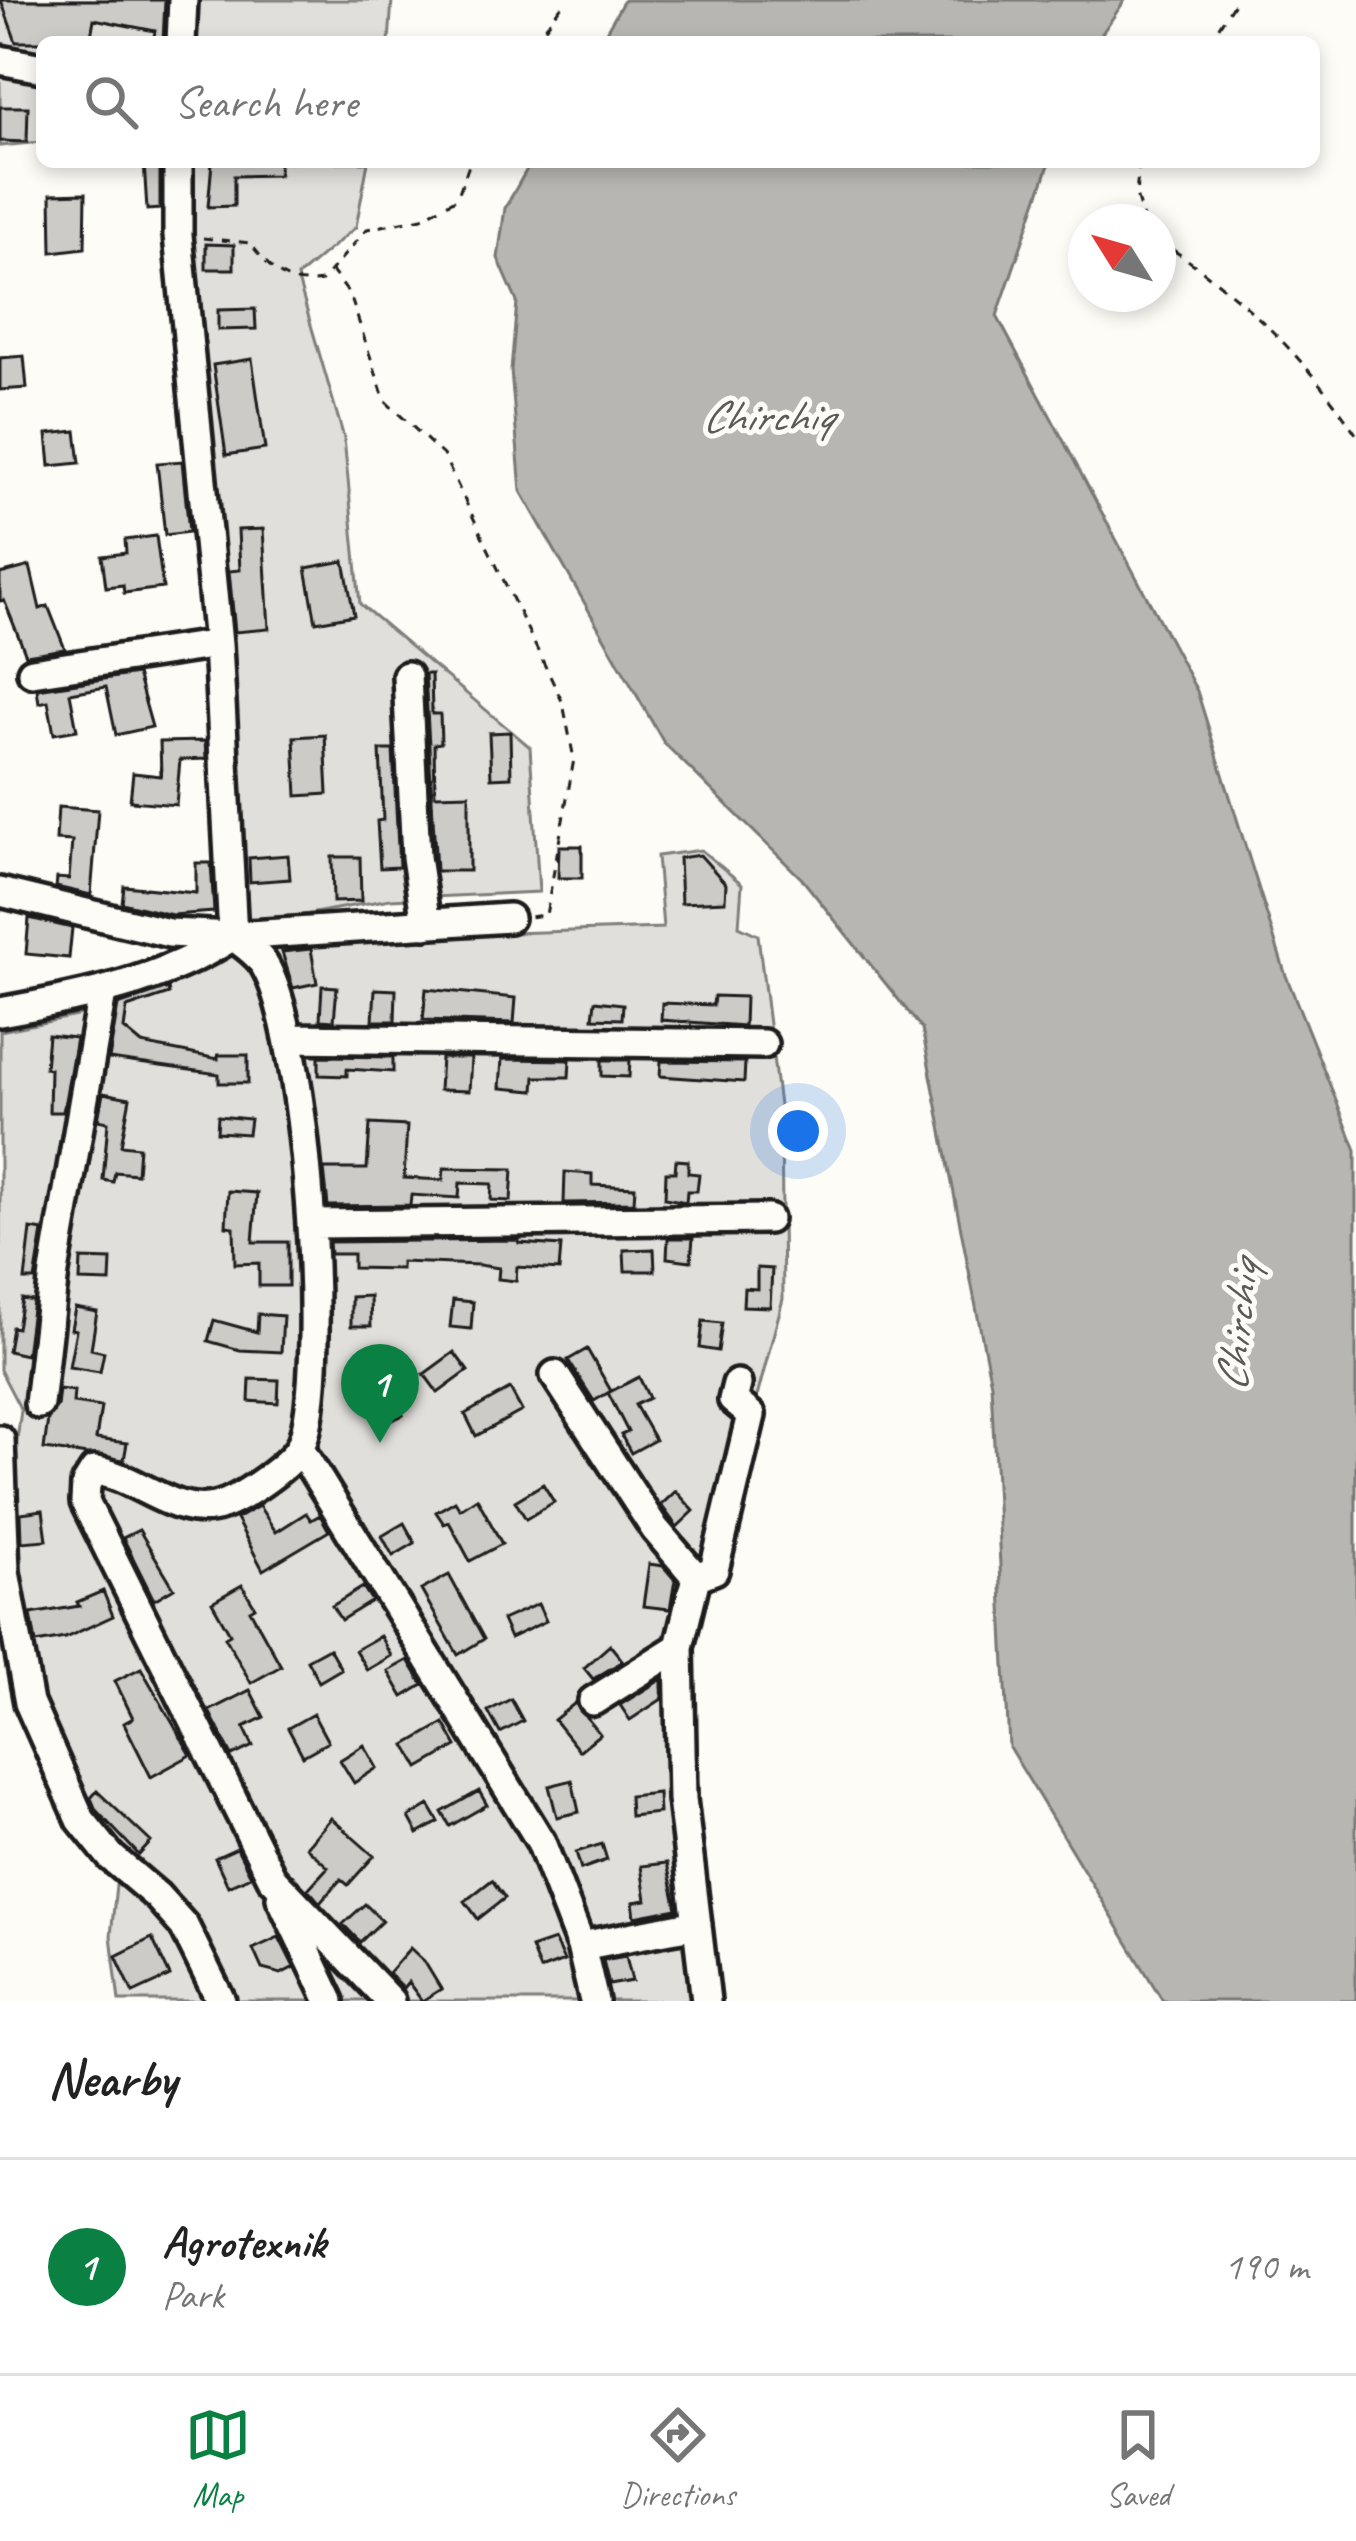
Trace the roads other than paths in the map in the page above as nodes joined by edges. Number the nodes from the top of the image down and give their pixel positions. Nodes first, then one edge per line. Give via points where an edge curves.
1 (183, 0) edge
2 (181, 36) edge
3 (0, 60) edge
4 (36, 67) edge
5 (178, 168) edge
6 (218, 644) junction
7 (32, 673) dead end
8 (407, 676) dead end
9 (0, 892) edge
10 (509, 918) road end
11 (426, 924) junction
12 (233, 936) junction
13 (102, 993) junction
14 (0, 1012) edge
15 (290, 1038) junction
16 (763, 1044) dead end
17 (768, 1219) dead end
18 (313, 1225) junction
19 (555, 1375) dead end
20 (737, 1384) dead end
21 (39, 1404) dead end
22 (0, 1440) edge
23 (300, 1449) junction
24 (1, 1470) edge
25 (696, 1577) junction
26 (680, 1647) junction
27 (593, 1701) dead end
28 (272, 1878) junction
29 (697, 1924) junction
30 (581, 1946) junction
31 (221, 2001) edge
32 (330, 2001) edge
33 (390, 2001) edge
34 (593, 2001) edge
35 (706, 2001) edge

1 - 2 street
3 - 4 street
5 - 6 street
6 - 7 street
6 - 12 street
8 - 11 street
9 - 12 street via 169,933
10 - 11 street
11 - 12 street
12 - 13 street via 164,973
12 - 15 street via 263,962
13 - 14 street
13 - 21 street
15 - 16 street
15 - 18 street
17 - 18 street
18 - 23 street via 312,1405
19 - 25 street
20 - 25 street via 734,1400 751,1415 714,1570
22 - 24 street
23 - 28 street via 221,1506 197,1509 116,1473 94,1471 86,1484 100,1534
23 - 30 street via 541,1843
24 - 31 street via 4,1572 29,1703 81,1820 184,1926
25 - 26 street
26 - 27 street
26 - 29 street via 682,1799
28 - 32 street
28 - 33 street
29 - 30 street
29 - 35 street
30 - 34 street

